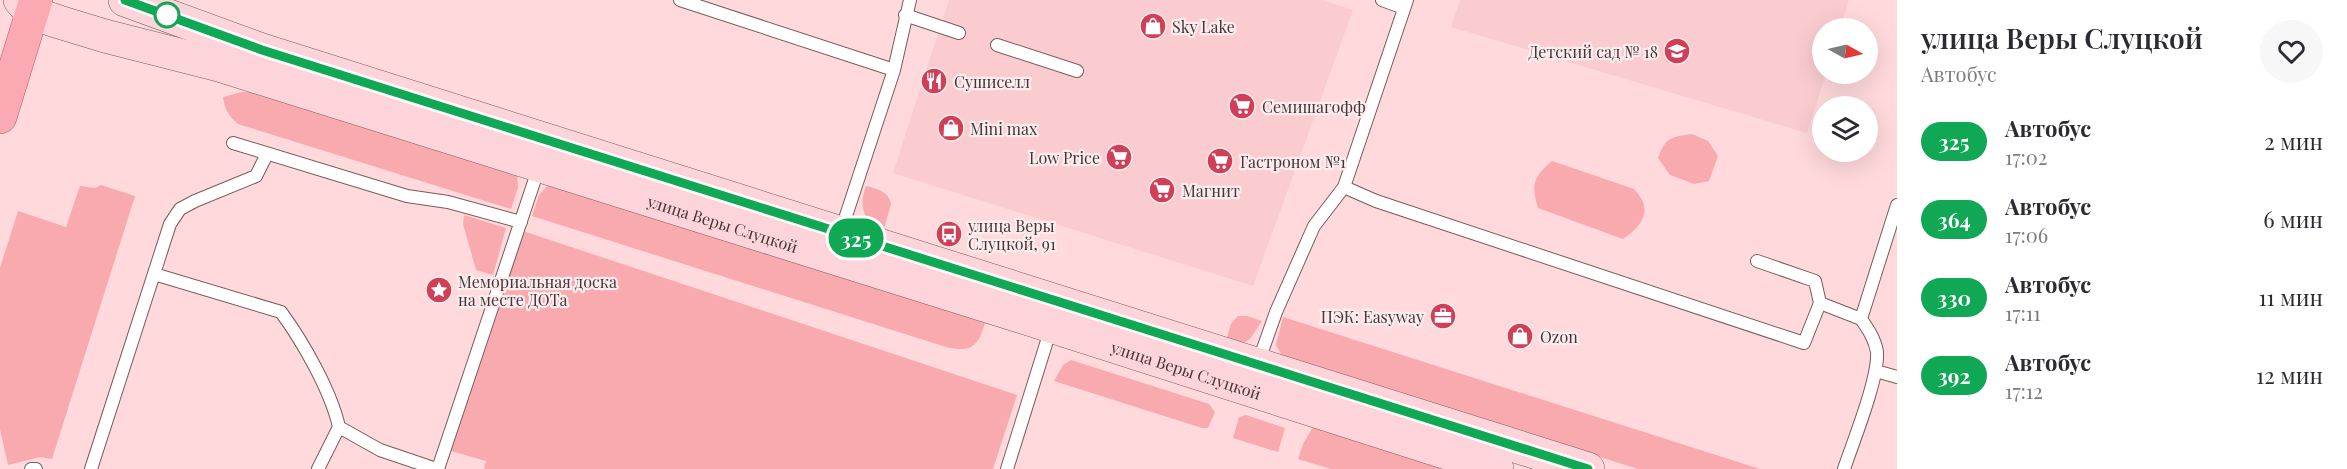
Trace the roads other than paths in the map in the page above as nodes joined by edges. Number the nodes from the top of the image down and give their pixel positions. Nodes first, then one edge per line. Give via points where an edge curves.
1 (126, 0) edge
2 (680, 0) edge
3 (910, 0) edge
4 (1382, 0) edge
5 (29, 4) edge
6 (1406, 4) edge
7 (905, 15) junction
8 (958, 33) dead end
9 (997, 45) dead end
10 (894, 70) junction
11 (1077, 71) dead end
12 (0, 117) edge
13 (233, 143) dead end
14 (544, 153) junction
15 (267, 154) junction
16 (1344, 187) junction
17 (1897, 205) edge
18 (520, 222) junction
19 (836, 245) junction
20 (1757, 261) dead end
21 (154, 274) junction
22 (1820, 303) junction
23 (1861, 319) junction
24 (1052, 327) junction
25 (1876, 371) junction
26 (1897, 377) edge
27 (1254, 378) junction
28 (339, 427) junction
29 (31, 469) edge
30 (36, 469) edge
31 (91, 469) edge
32 (318, 469) edge
33 (437, 469) edge
34 (1007, 469) edge
35 (1497, 469) edge
36 (1588, 469) edge
37 (1844, 469) edge

1 - 14 street, улица Веры Слуцкой
2 - 10 lane
3 - 7 lane
4 - 6 lane
5 - 12 main road
5 - 14 street, улица Веры Слуцкой via 105,36
6 - 16 lane
7 - 8 lane
7 - 10 lane
9 - 11 lane
10 - 19 lane
13 - 15 lane
14 - 18 lane
14 - 19 street, улица Веры Слуцкой
15 - 18 lane via 407,196 448,202
15 - 21 lane via 256,176 180,209 170,224
16 - 22 lane via 1387,205 1804,343
16 - 27 lane via 1314,225 1276,312
17 - 23 lane
18 - 33 lane
19 - 24 street, улица Веры Слуцкой
19 - 27 street, улица Веры Слуцкой
20 - 22 lane via 1815,281
21 - 28 lane via 281,312 334,405
21 - 31 lane
22 - 23 lane
23 - 25 lane via 1872,334 1877,352
24 - 27 street, улица Веры Слуцкой
24 - 34 lane
25 - 26 lane
25 - 37 lane
27 - 35 street, улица Веры Слуцкой
27 - 36 street, улица Веры Слуцкой
28 - 32 lane
28 - 33 lane via 380,450
29 - 30 lane

